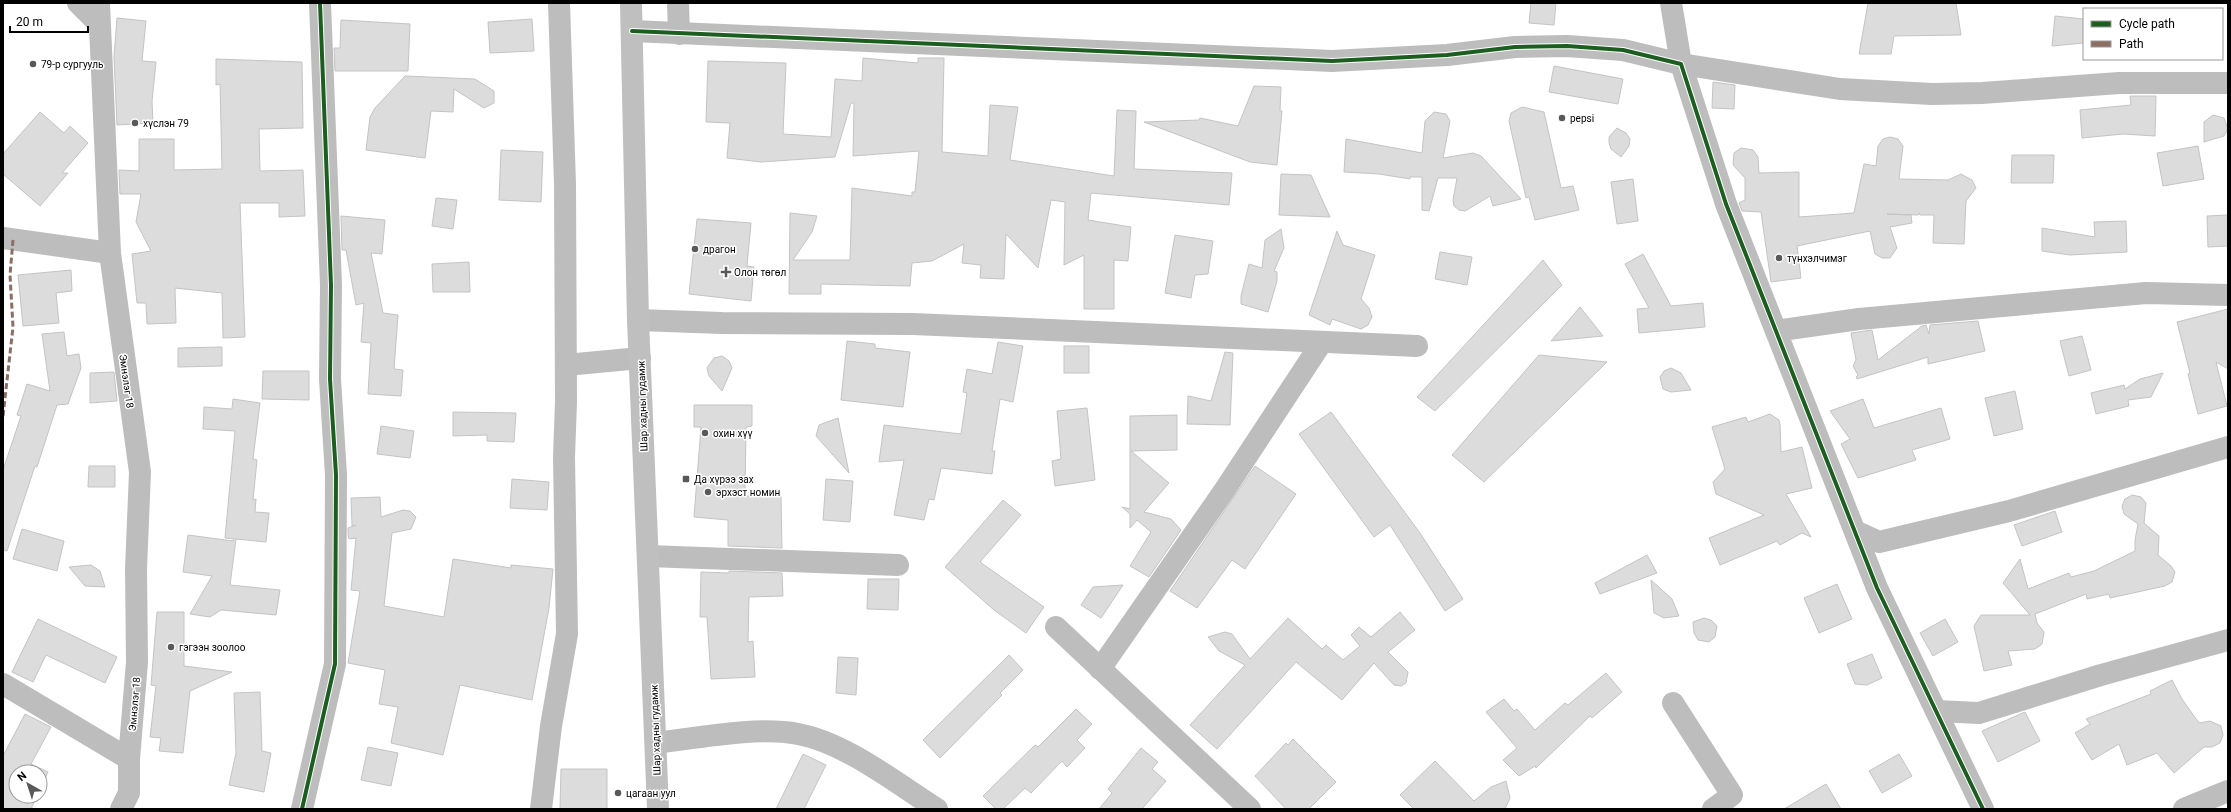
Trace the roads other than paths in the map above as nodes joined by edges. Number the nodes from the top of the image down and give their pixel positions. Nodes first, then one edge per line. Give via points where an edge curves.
1 (78, 3) edge
2 (320, 3) edge
3 (559, 3) edge
4 (630, 3) edge
5 (678, 3) edge
6 (1671, 3) edge
7 (98, 13) edge
8 (632, 31) junction
9 (678, 34) junction
10 (1681, 64) junction
11 (2228, 83) edge
12 (3, 238) edge
13 (110, 253) junction
14 (2228, 295) edge
15 (638, 320) junction
16 (1776, 331) junction
17 (1322, 342) junction
18 (1417, 346) dead end
19 (640, 358) junction
20 (566, 365) junction
21 (2228, 447) edge
22 (1855, 531) junction
23 (648, 556) junction
24 (898, 565) dead end
25 (1056, 627) dead end
26 (2228, 640) edge
27 (1100, 669) junction
28 (3, 684) edge
29 (1673, 703) dead end
30 (1936, 712) junction
31 (656, 744) junction
32 (129, 759) junction
33 (2228, 791) edge
34 (121, 809) edge
35 (302, 809) edge
36 (541, 809) edge
37 (658, 809) edge
38 (937, 809) edge
39 (1250, 809) edge
40 (1713, 809) edge
41 (1983, 809) edge
42 (2184, 809) edge

1 - 7 street
2 - 35 street via 331,285 330,379 336,475 335,664
3 - 20 street via 565,184
4 - 8 main road, Шар хадны гудамж
5 - 9 street
6 - 10 street
7 - 13 street, Эмнэлэг 18
8 - 9 street
8 - 15 main road, Шар хадны гудамж
9 - 10 street via 1332,60 1440,56 1515,47 1567,46 1623,50
10 - 11 street via 1840,89 1893,93 1982,93 2119,83
10 - 16 street via 1726,204
12 - 13 street
13 - 32 street, Эмнэлэг 18 via 140,472 136,569 137,662
14 - 16 street via 2146,293 1859,318
15 - 17 street via 913,324
15 - 19 main road, Шар хадны гудамж
16 - 22 street
17 - 18 street
17 - 27 street via 1224,491
19 - 20 street
19 - 23 main road, Шар хадны гудамж
20 - 36 street via 564,472 567,634 551,726
21 - 22 street via 2009,511 1879,542
22 - 30 street via 1876,588
23 - 24 street
23 - 31 main road, Шар хадны гудамж
25 - 27 street
26 - 30 street via 2101,675 1979,713
27 - 39 street
28 - 32 street
29 - 40 street via 1732,795
30 - 41 street
31 - 37 main road, Шар хадны гудамж
31 - 38 street via 751,733 798,734 825,742 852,756
32 - 34 street, Эмнэлэг 18 via 130,793
33 - 42 street

